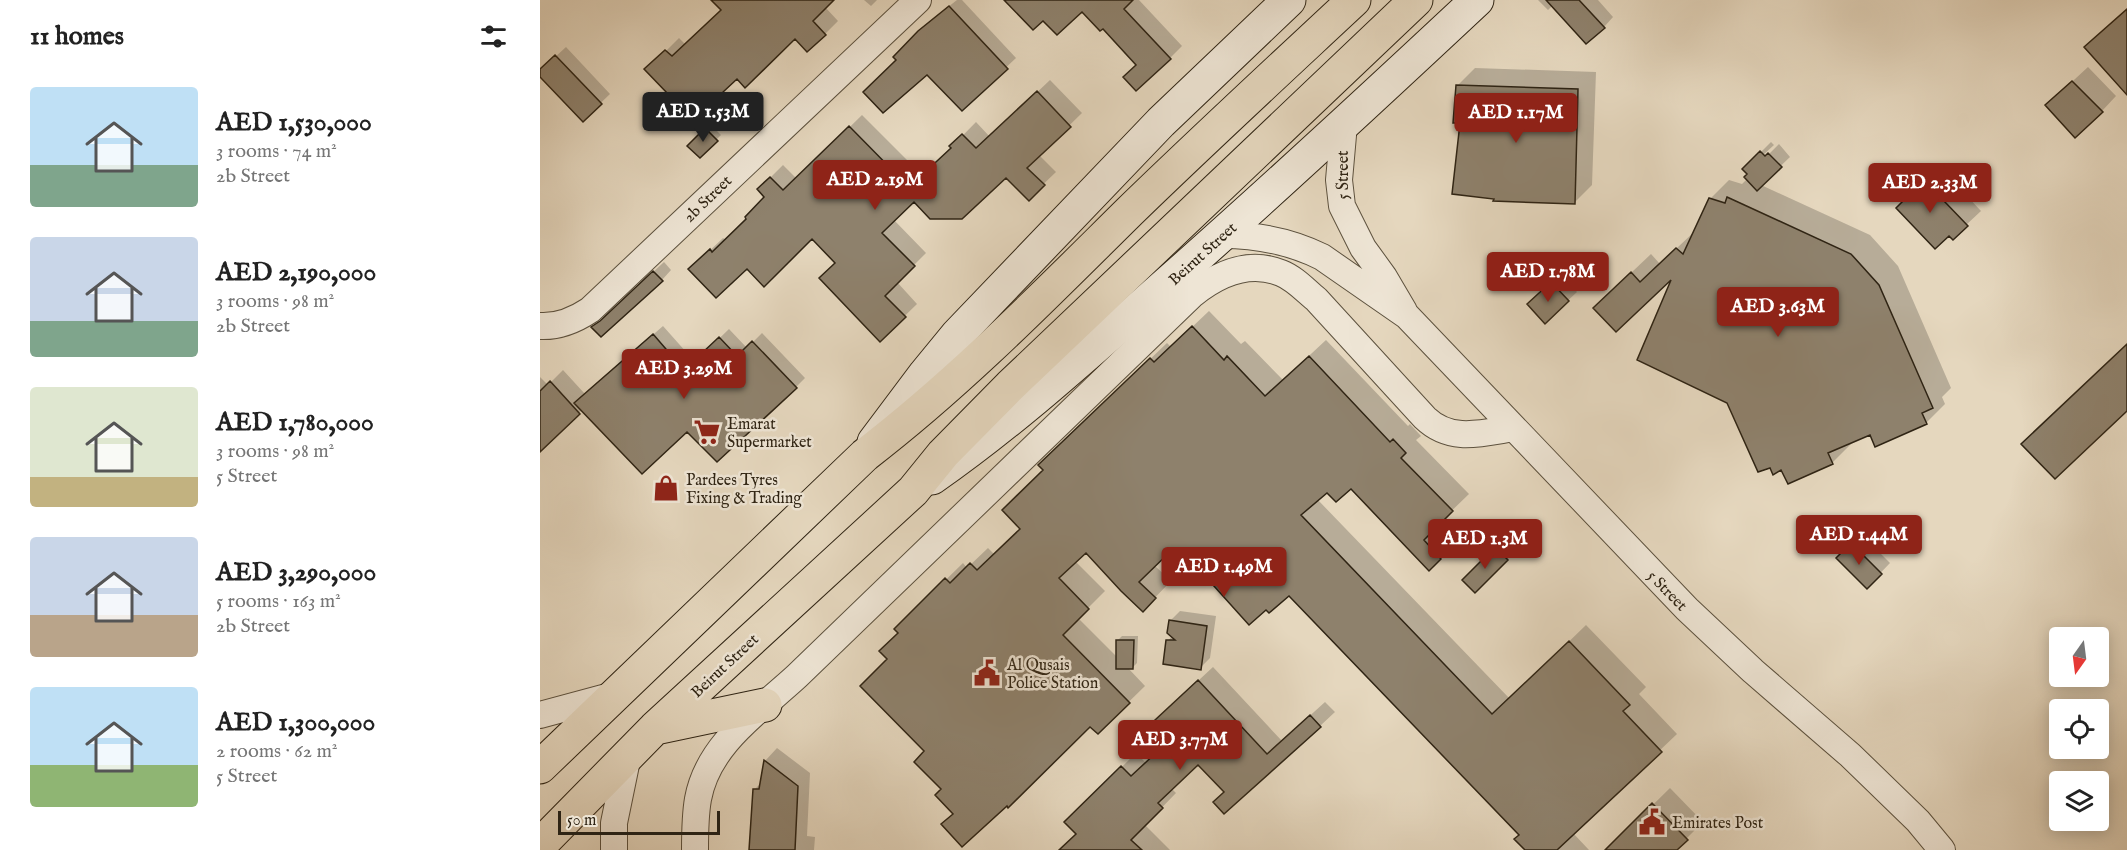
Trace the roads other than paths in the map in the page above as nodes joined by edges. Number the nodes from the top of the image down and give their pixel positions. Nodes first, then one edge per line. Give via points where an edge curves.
1 (918, 0) edge
2 (1289, 0) edge
3 (1354, 0) edge
4 (1416, 0) edge
5 (1477, 0) edge
6 (1344, 124) junction
7 (1222, 235) junction
8 (1341, 270) junction
9 (1193, 278) junction
10 (602, 298) junction
11 (1407, 316) junction
12 (1333, 318) junction
13 (540, 326) edge
14 (540, 340) edge
15 (1514, 429) junction
16 (865, 455) junction
17 (913, 491) junction
18 (614, 695) junction
19 (765, 705) junction
20 (540, 715) edge
21 (655, 728) junction
22 (628, 755) junction
23 (540, 767) edge
24 (540, 845) edge
25 (614, 850) edge
26 (695, 850) edge
27 (1942, 850) edge

1 - 10 street, 2b Street
2 - 16 main road via 1161,122 957,335
3 - 16 main road via 984,354
4 - 17 main road, Beirut Street via 1010,386 943,454
5 - 6 main road, Beirut Street
6 - 7 main road, Beirut Street
6 - 11 street, 5 Street via 1339,180 1342,206 1363,248
7 - 8 street, 5 Street via 1268,237 1290,243
7 - 9 main road, Beirut Street
8 - 11 street, 5 Street
8 - 12 street
9 - 12 street via 1221,276 1239,269 1261,268 1282,273 1300,284
9 - 17 main road, Beirut Street
9 - 19 street
10 - 13 street, 2b Street via 576,319
10 - 14 street, 2b Street via 569,334
11 - 15 street, 5 Street
12 - 15 street via 1433,425 1463,435
15 - 27 street, 5 Street via 1715,637 1850,755
16 - 18 main road
17 - 21 main road, Beirut Street
18 - 20 street
18 - 23 main road
19 - 21 main road
19 - 26 street via 723,744 708,770 698,798
21 - 22 main road, Beirut Street
22 - 24 main road, Beirut Street
22 - 25 street via 614,823

